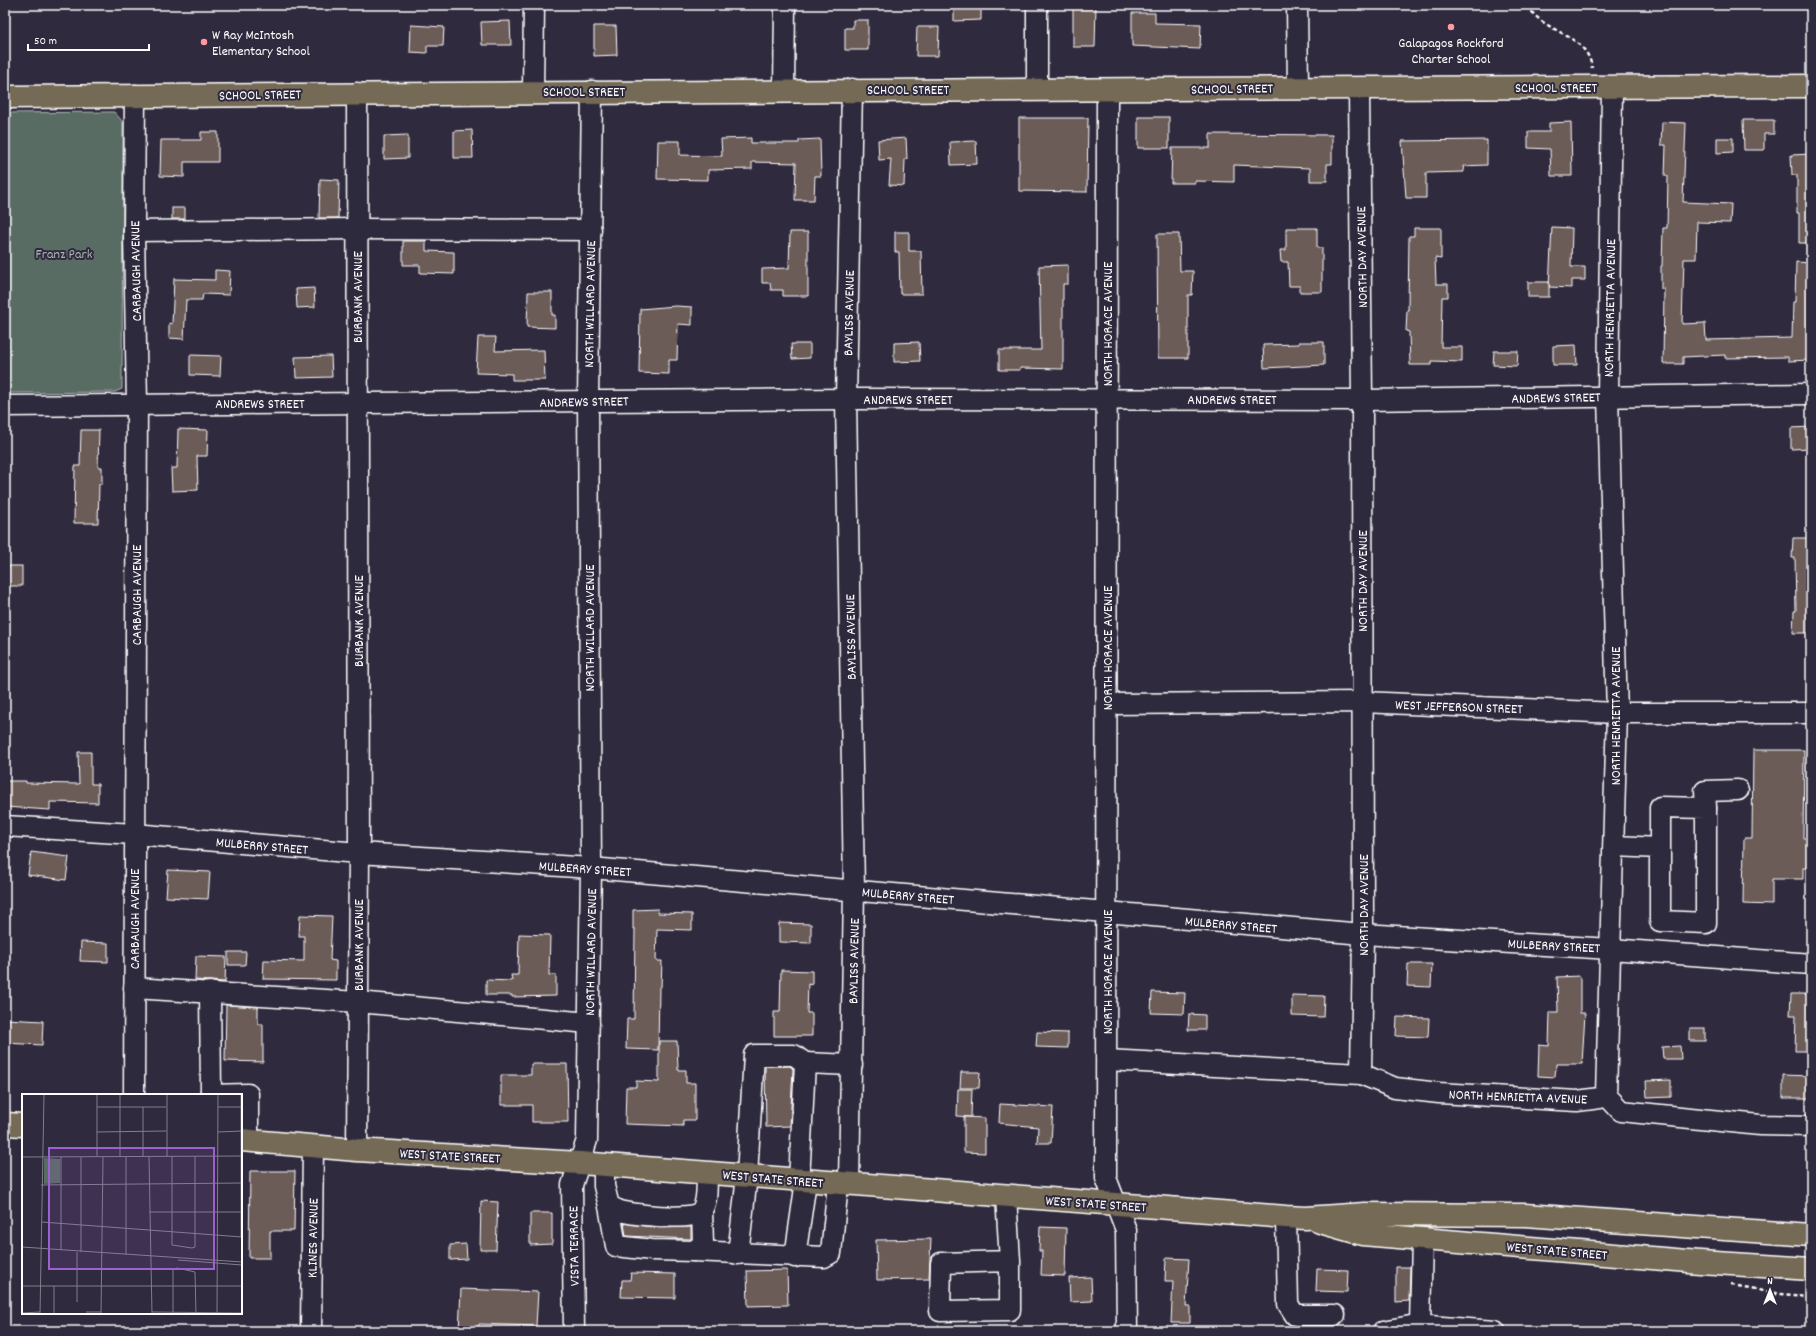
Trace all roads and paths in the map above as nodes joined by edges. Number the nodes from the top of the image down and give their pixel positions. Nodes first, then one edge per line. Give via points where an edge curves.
1 (534, 5) edge
2 (785, 5) edge
3 (1037, 5) edge
4 (1297, 5) edge
5 (1528, 5) edge
6 (1593, 70) dead end
7 (1811, 86) edge
8 (1612, 87) junction
9 (1298, 88) junction
10 (784, 89) junction
11 (852, 89) junction
12 (1037, 89) junction
13 (1107, 89) junction
14 (1359, 89) junction
15 (533, 91) junction
16 (592, 91) junction
17 (356, 93) junction
18 (135, 95) junction
19 (5, 97) edge
20 (357, 229) junction
21 (591, 230) junction
22 (134, 231) junction
23 (1811, 394) edge
24 (1608, 396) junction
25 (846, 399) junction
26 (1107, 399) junction
27 (1362, 400) junction
28 (588, 401) junction
29 (357, 403) junction
30 (137, 404) junction
31 (5, 406) edge
32 (1362, 702) junction
33 (1107, 704) junction
34 (1617, 713) junction
35 (1811, 713) edge
36 (1738, 790) dead end
37 (1706, 808) junction
38 (5, 826) edge
39 (134, 834) junction
40 (1614, 846) junction
41 (1660, 848) junction
42 (359, 853) junction
43 (591, 868) junction
44 (854, 890) junction
45 (1107, 913) junction
46 (1364, 934) junction
47 (1611, 949) junction
48 (1811, 964) edge
49 (134, 988) junction
50 (210, 992) junction
51 (358, 1002) junction
52 (589, 1023) junction
53 (1107, 1060) junction
54 (805, 1063) junction
55 (852, 1065) junction
56 (1361, 1074) junction
57 (134, 1094) edge
58 (210, 1094) edge
59 (1606, 1095) junction
60 (5, 1124) edge
61 (22, 1125) edge
62 (1811, 1126) edge
63 (244, 1140) edge
64 (313, 1146) junction
65 (357, 1150) junction
66 (580, 1163) junction
67 (604, 1165) junction
68 (707, 1173) junction
69 (747, 1176) junction
70 (802, 1181) junction
71 (844, 1184) junction
72 (1006, 1196) junction
73 (1117, 1204) junction
74 (609, 1206) junction
75 (702, 1211) junction
76 (1296, 1217) junction
77 (1811, 1235) edge
78 (1422, 1238) junction
79 (694, 1251) junction
80 (738, 1254) junction
81 (795, 1257) junction
82 (1010, 1261) dead end
83 (1811, 1270) edge
84 (1335, 1315) dead end
85 (1420, 1325) junction
86 (311, 1331) edge
87 (574, 1331) edge
88 (1127, 1331) edge
89 (1383, 1331) edge
90 (1495, 1331) edge

1 - 15 street
2 - 10 street
3 - 12 street
4 - 9 street
5 - 6 path via 1541,20 1578,43 1591,62
7 - 8 main road, SCHOOL STREET
8 - 14 main road, SCHOOL STREET
8 - 24 street, NORTH HENRIETTA AVENUE
9 - 13 main road, SCHOOL STREET
9 - 14 main road, SCHOOL STREET
10 - 11 main road, SCHOOL STREET
10 - 16 main road, SCHOOL STREET
11 - 12 main road, SCHOOL STREET
11 - 25 street, BAYLISS AVENUE
12 - 13 main road, SCHOOL STREET
13 - 26 street, NORTH HORACE AVENUE
14 - 27 street, NORTH DAY AVENUE
15 - 16 main road, SCHOOL STREET
15 - 17 main road, SCHOOL STREET
16 - 21 street, NORTH WILLARD AVENUE
17 - 18 main road, SCHOOL STREET
17 - 20 street, BURBANK AVENUE
18 - 19 main road, SCHOOL STREET
18 - 22 street, CARBAUGH AVENUE
20 - 21 street
20 - 22 street
20 - 29 street, BURBANK AVENUE
21 - 28 street, NORTH WILLARD AVENUE
22 - 30 street, CARBAUGH AVENUE
23 - 24 street, ANDREWS STREET
24 - 27 street, ANDREWS STREET
24 - 34 street, NORTH HENRIETTA AVENUE
25 - 26 street, ANDREWS STREET
25 - 28 street, ANDREWS STREET
25 - 44 street, BAYLISS AVENUE
26 - 27 street, ANDREWS STREET
26 - 33 street, NORTH HORACE AVENUE
27 - 32 street, NORTH DAY AVENUE
28 - 29 street, ANDREWS STREET
28 - 43 street, NORTH WILLARD AVENUE
29 - 30 street, ANDREWS STREET
29 - 42 street, BURBANK AVENUE
30 - 31 street, ANDREWS STREET
30 - 39 street, CARBAUGH AVENUE
32 - 33 street, WEST JEFFERSON STREET
32 - 34 street, WEST JEFFERSON STREET
32 - 46 street, NORTH DAY AVENUE
33 - 45 street, NORTH HORACE AVENUE
34 - 35 street, WEST JEFFERSON STREET
34 - 40 street, NORTH HENRIETTA AVENUE
36 - 37 street via 1705,791
37 - 41 street via 1660,807
37 - 41 street via 1706,923 1660,921
38 - 39 street, MULBERRY STREET
39 - 42 street, MULBERRY STREET
39 - 49 street, CARBAUGH AVENUE
40 - 41 street
40 - 47 street, NORTH HENRIETTA AVENUE
42 - 43 street, MULBERRY STREET
42 - 51 street, BURBANK AVENUE
43 - 44 street, MULBERRY STREET
43 - 52 street, NORTH WILLARD AVENUE
44 - 45 street, MULBERRY STREET
44 - 55 street, BAYLISS AVENUE
45 - 46 street, MULBERRY STREET
45 - 53 street, NORTH HORACE AVENUE
46 - 47 street, MULBERRY STREET
46 - 56 street, NORTH DAY AVENUE
47 - 48 street, MULBERRY STREET
47 - 59 street, NORTH HENRIETTA AVENUE
49 - 50 street
49 - 57 street, CARBAUGH AVENUE
50 - 51 street
50 - 58 street
51 - 52 street
51 - 65 street, BURBANK AVENUE
52 - 66 street, NORTH WILLARD AVENUE via 587,1140
53 - 56 street, NORTH HENRIETTA AVENUE
53 - 73 street, NORTH HORACE AVENUE via 1106,1178
54 - 55 street
54 - 69 street via 794,1055 754,1055
54 - 70 street
55 - 71 street, BAYLISS AVENUE
56 - 59 street, NORTH HENRIETTA AVENUE via 1395,1088 1439,1093 1577,1101
58 - 63 street via 248,1094
59 - 62 street via 1621,1111 1760,1125
60 - 61 main road
63 - 64 main road, WEST STATE STREET
64 - 65 main road, WEST STATE STREET
64 - 86 street, KLINES AVENUE
65 - 66 main road, WEST STATE STREET
66 - 67 main road, WEST STATE STREET
66 - 87 street, VISTA TERRACE via 572,1185
67 - 68 main road, WEST STATE STREET
67 - 74 street via 604,1186
68 - 69 main road, WEST STATE STREET
68 - 75 street via 705,1204
69 - 70 main road, WEST STATE STREET
69 - 80 street
70 - 71 main road, WEST STATE STREET
70 - 81 street
71 - 72 main road, WEST STATE STREET
71 - 81 street, BAYLISS AVENUE via 831,1252 824,1257
72 - 73 main road, WEST STATE STREET
72 - 82 street
73 - 76 main road, WEST STATE STREET
73 - 88 street, NORTH HORACE AVENUE via 1126,1230
74 - 75 street via 618,1211 638,1214 686,1217
74 - 79 street, BAYLISS AVENUE via 616,1246
75 - 79 street via 703,1244
76 - 77 main road, WEST STATE STREET via 1365,1214 1525,1215
76 - 78 main road, WEST STATE STREET via 1362,1234
76 - 84 street via 1288,1304 1295,1315
78 - 83 main road, WEST STATE STREET
78 - 85 street
79 - 80 street, BAYLISS AVENUE
80 - 81 street, BAYLISS AVENUE
85 - 89 street
85 - 90 street

